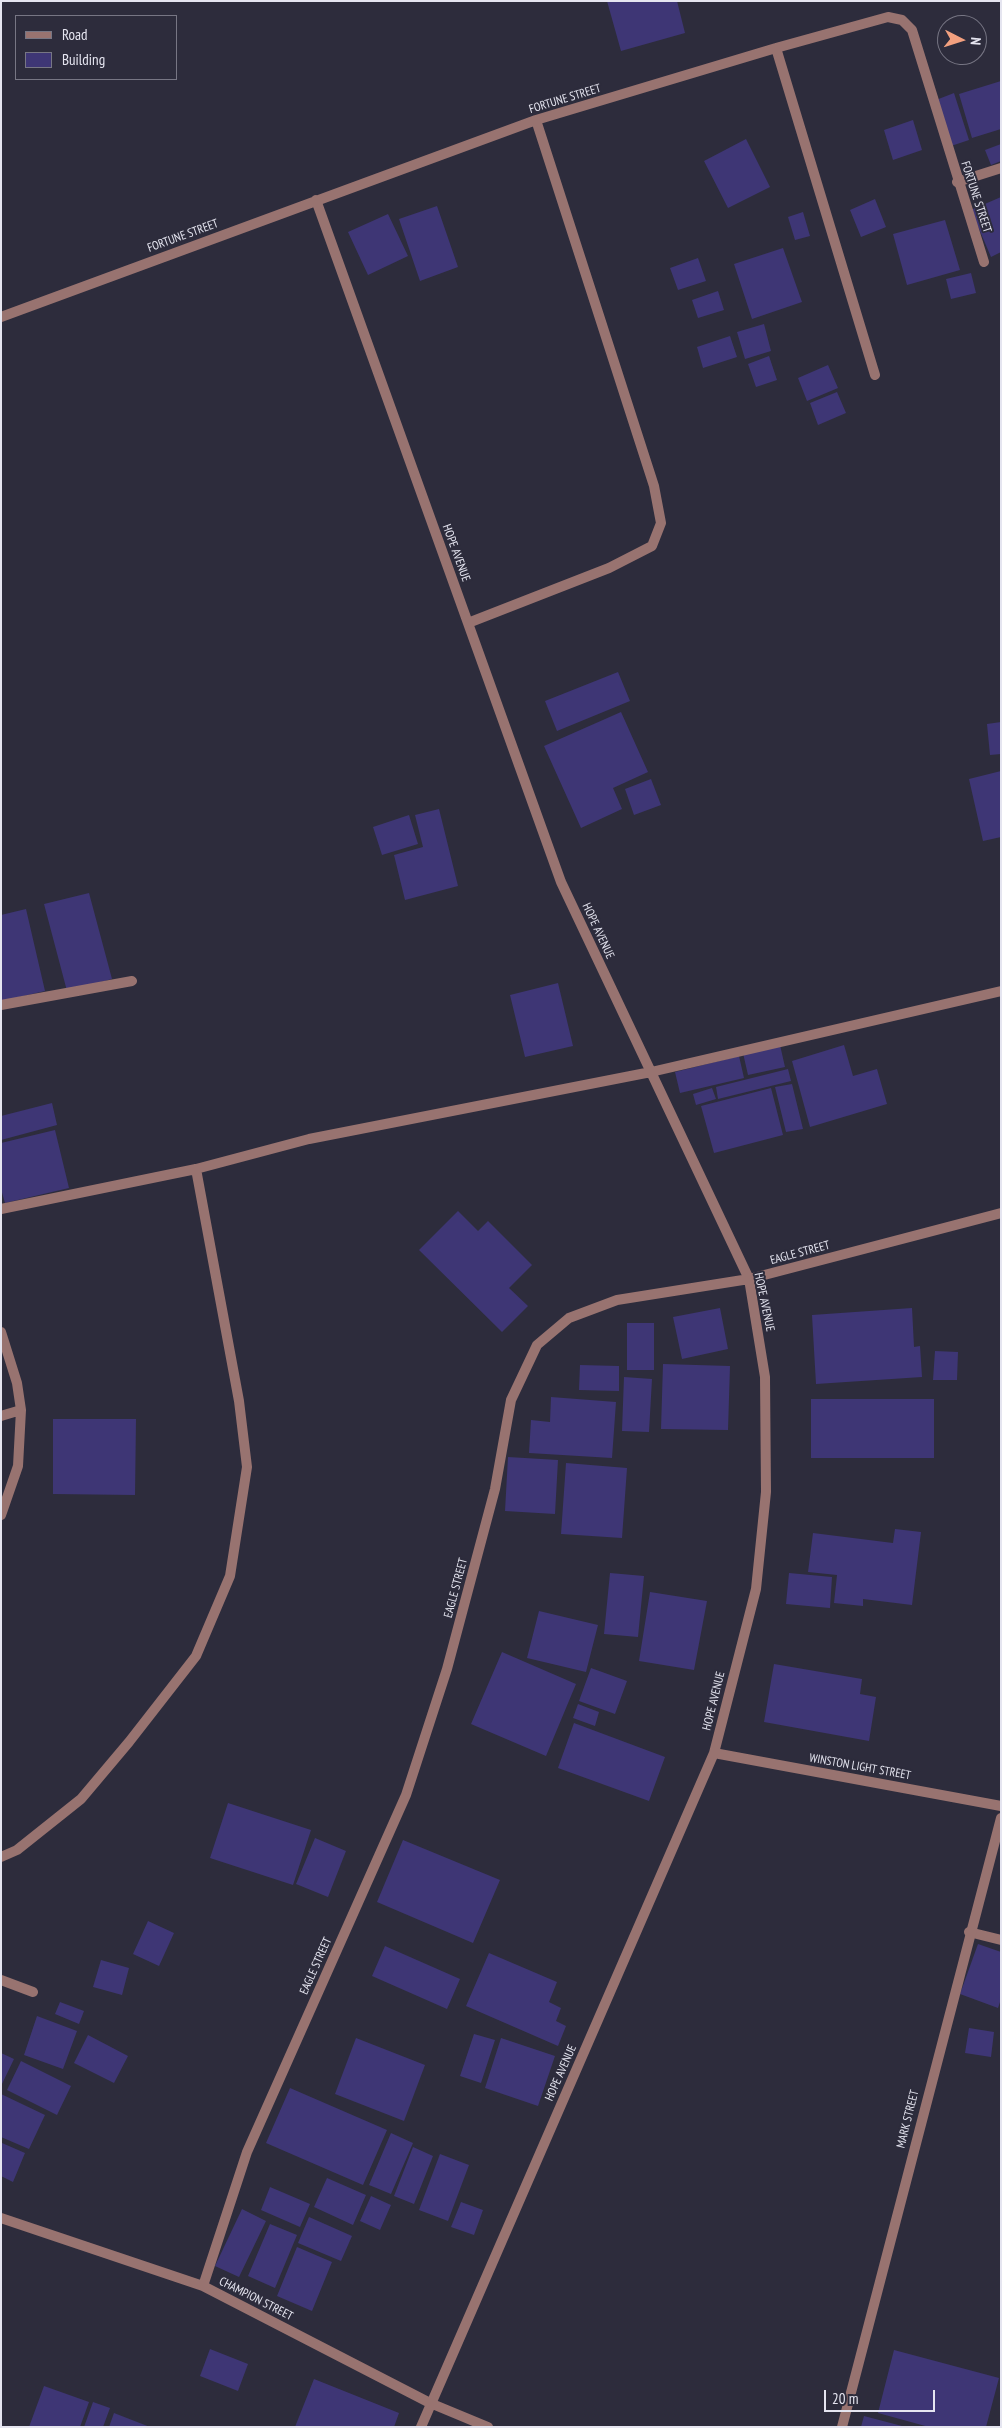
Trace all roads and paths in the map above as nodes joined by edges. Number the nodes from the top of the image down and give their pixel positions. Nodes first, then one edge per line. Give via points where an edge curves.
1 (776, 48) junction
2 (536, 120) junction
3 (1001, 168) edge
4 (958, 182) junction
5 (316, 200) junction
6 (984, 262) dead end
7 (1, 317) edge
8 (875, 375) dead end
9 (468, 623) junction
10 (132, 981) dead end
11 (1001, 991) edge
12 (1, 1005) edge
13 (650, 1072) junction
14 (196, 1169) junction
15 (1, 1210) edge
16 (1001, 1213) edge
17 (749, 1279) junction
18 (1, 1332) edge
19 (20, 1410) junction
20 (1, 1416) edge
21 (1, 1515) edge
22 (714, 1753) junction
23 (1001, 1806) edge
24 (1001, 1818) edge
25 (1, 1856) edge
26 (969, 1932) junction
27 (1001, 1940) edge
28 (1, 1980) edge
29 (33, 1992) dead end
30 (1, 2218) edge
31 (203, 2286) junction
32 (430, 2402) junction
33 (421, 2427) edge
34 (488, 2427) edge
35 (842, 2427) edge

1 - 2 street, FORTUNE STREET
1 - 4 street, FORTUNE STREET via 888,17 902,20 912,30
1 - 8 street
2 - 5 street, FORTUNE STREET
2 - 9 street via 654,486 661,523 652,546 644,551
3 - 4 street
4 - 6 street, FORTUNE STREET
5 - 7 street, FORTUNE STREET
5 - 9 street, HOPE AVENUE
9 - 13 street, HOPE AVENUE via 561,882
10 - 12 street
11 - 13 street
13 - 14 street via 309,1139
13 - 17 street, HOPE AVENUE
14 - 15 street
14 - 25 street via 239,1401 246,1467 230,1576 196,1656 129,1742 81,1799 18,1850
16 - 17 street, EAGLE STREET
17 - 22 street, HOPE AVENUE via 765,1377 766,1492 756,1589
17 - 31 street, EAGLE STREET via 618,1300 569,1318 536,1345 511,1400 493,1499 447,1669 406,1795 247,2152
18 - 19 street via 17,1383
19 - 20 street
19 - 21 street via 18,1466
22 - 23 street, WINSTON LIGHT STREET
22 - 32 street, HOPE AVENUE
24 - 26 street, MARK STREET
26 - 27 street
26 - 35 street, MARK STREET
28 - 29 street
30 - 31 street, CHAMPION STREET
31 - 32 street, CHAMPION STREET
32 - 33 street, HOPE AVENUE
32 - 34 street, CHAMPION STREET

